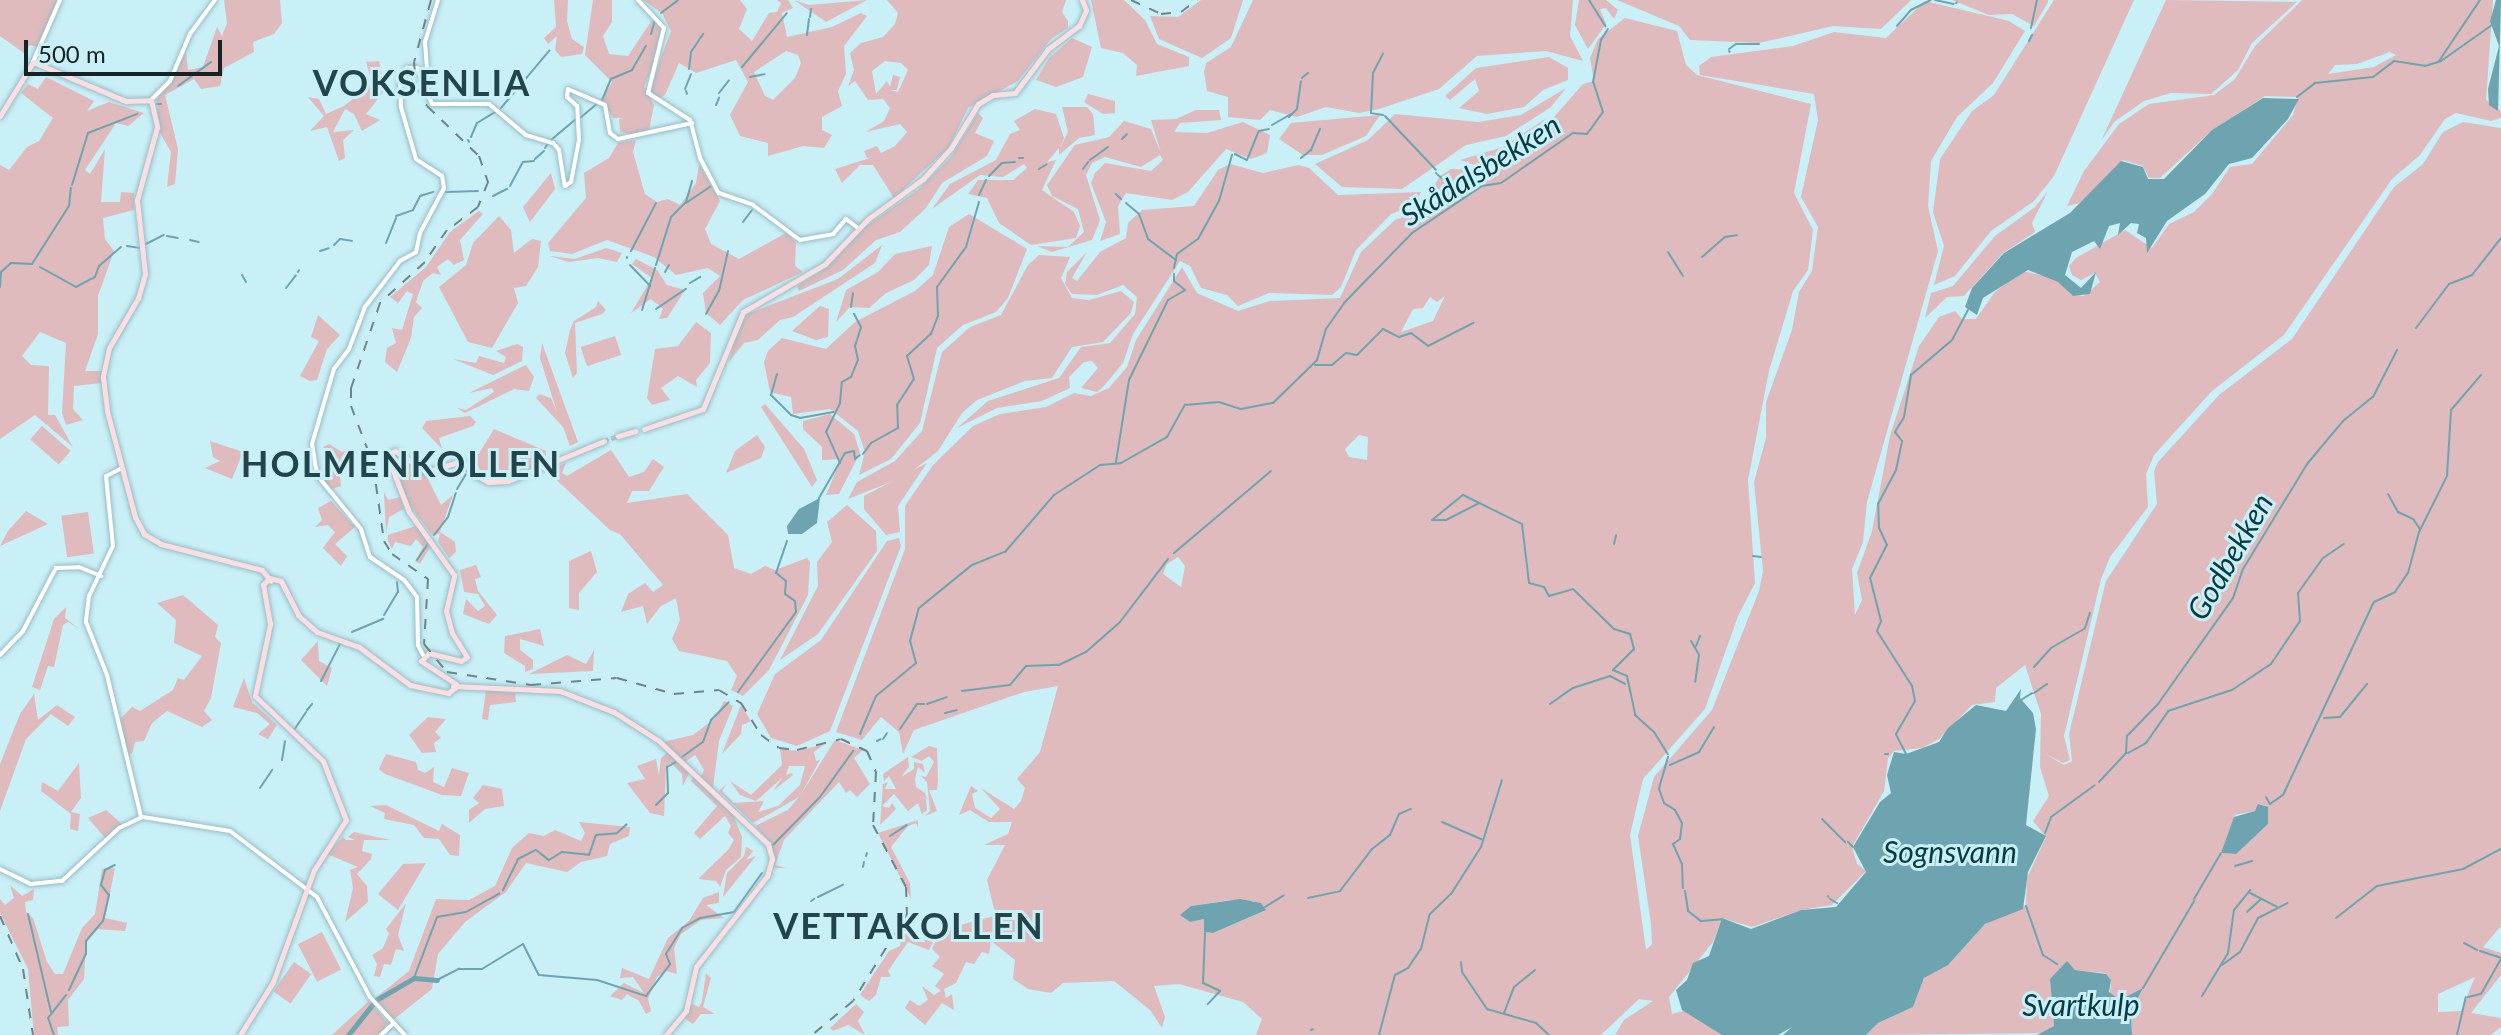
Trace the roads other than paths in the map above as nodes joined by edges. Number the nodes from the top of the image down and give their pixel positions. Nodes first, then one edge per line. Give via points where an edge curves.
1 (60, 0) edge
2 (215, 0) edge
3 (438, 0) edge
4 (638, 0) edge
5 (1084, 0) edge
6 (33, 62) junction
7 (422, 89) junction
8 (151, 100) junction
9 (0, 116) edge
10 (692, 123) junction
11 (858, 228) junction
12 (644, 429) dead end
13 (635, 431) dead end
14 (618, 436) tunnel mouth
15 (604, 441) tunnel mouth
16 (122, 468) junction
17 (99, 576) junction
18 (270, 579) junction
19 (0, 655) edge
20 (423, 655) junction
21 (455, 687) junction
22 (141, 817) junction
23 (0, 869) edge
24 (307, 886) junction
25 (393, 1024) junction
26 (240, 1035) edge
27 (381, 1035) edge
28 (405, 1035) edge
29 (666, 1035) edge

1 - 6 street
2 - 8 street via 193,30 166,87
3 - 7 street via 425,42 428,83
4 - 10 street via 660,18 664,31 648,93
5 - 11 main road via 1079,26 1048,49 1015,93 993,95 978,104 934,169
6 - 8 main road via 126,101
6 - 9 main road
7 - 10 street via 438,106 493,106 526,135 553,143 565,186 572,180 580,134 577,106 567,97 568,89 605,105 609,130 618,139
7 - 20 street via 420,71 407,68 399,82 400,101 415,157 420,166 442,176 444,188 421,230 416,252 402,259 377,287 343,360 336,364 313,432 317,475 361,529 374,562 404,580 417,597
8 - 16 main road via 157,127 137,200 145,274 137,301 112,337 103,374
10 - 11 street via 700,158 721,195 753,205 800,240 833,234 846,219
11 - 12 main road via 825,264 743,312 715,391 702,410
13 - 14 main road
15 - 20 main road via 512,480 490,482 464,461 427,472 395,451 387,457 409,512 439,546 455,579 446,611 467,657
16 - 17 street via 106,478 113,539
16 - 18 main road via 136,520 150,538 265,572
17 - 19 street via 67,566 54,571 23,631
17 - 22 street via 87,604 87,631 107,675
18 - 21 main road via 283,585 298,615 317,632 357,646 410,685 446,693
18 - 24 main road via 263,589 270,624 255,696 323,761 345,814 342,833 320,859
20 - 21 main road via 424,666
21 - 29 main road via 560,691 604,707 656,739 764,838 772,865 696,967 686,1011
22 - 23 street via 119,828 62,881 31,884
22 - 24 street via 230,831
24 - 25 street via 323,904 374,1002
24 - 26 main road via 275,977
25 - 27 street
25 - 28 street

